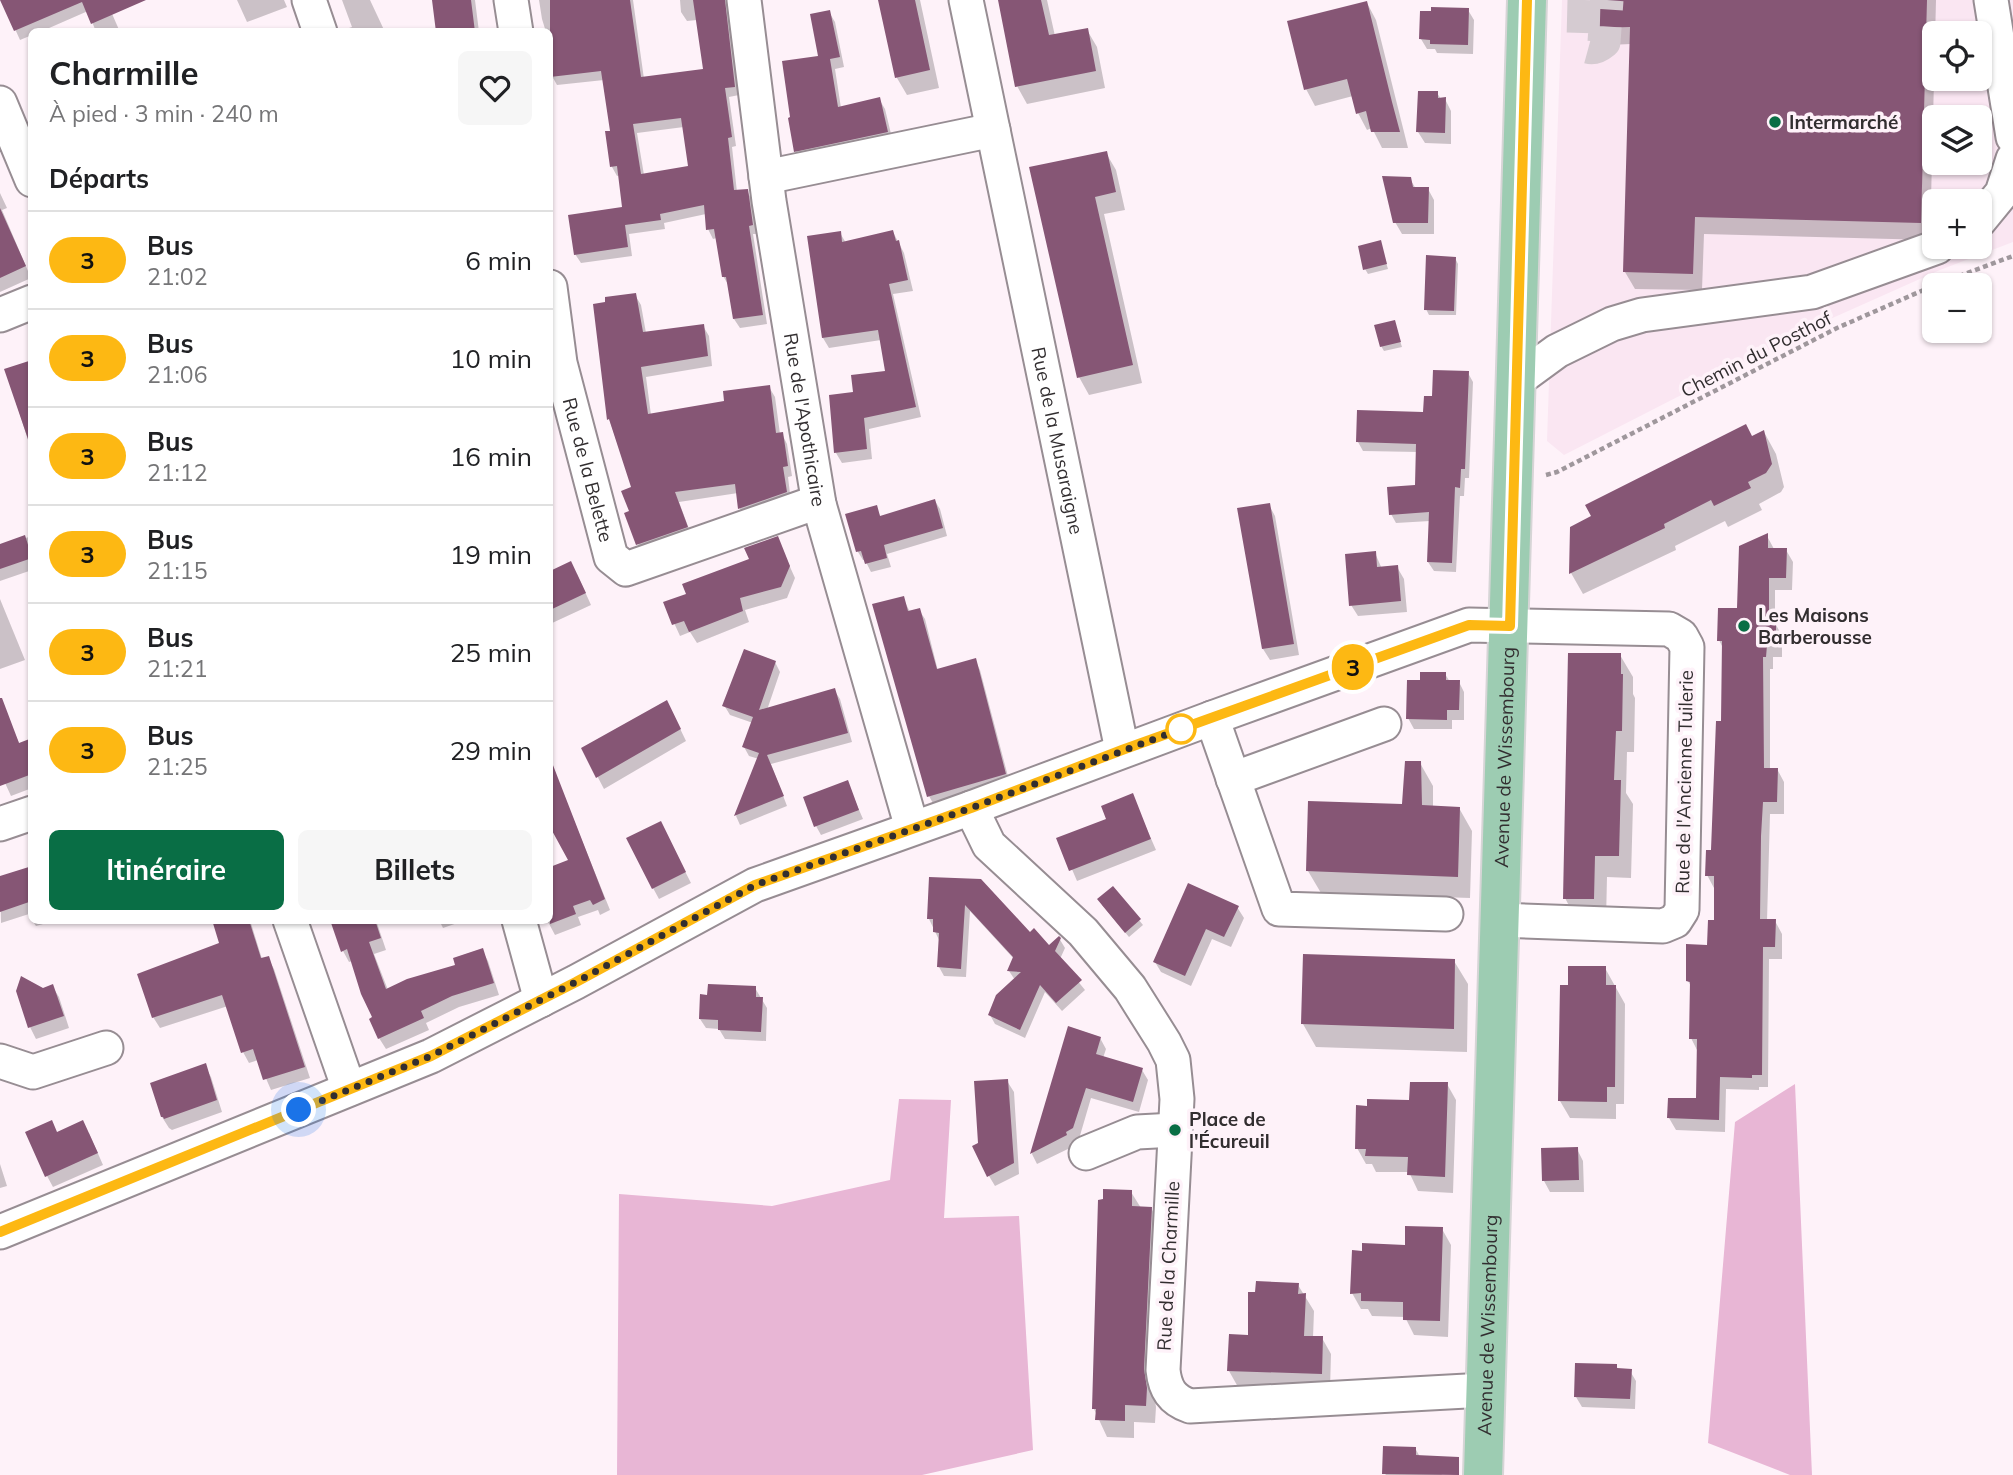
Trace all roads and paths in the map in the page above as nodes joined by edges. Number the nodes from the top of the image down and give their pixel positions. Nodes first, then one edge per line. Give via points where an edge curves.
1 (309, 0) edge
2 (511, 0) edge
3 (744, 0) edge
4 (965, 0) edge
5 (1527, 0) edge
6 (1991, 0) edge
7 (319, 28) edge
8 (515, 28) edge
9 (2008, 72) edge
10 (0, 103) edge
11 (992, 130) junction
12 (2013, 137) edge
13 (2013, 159) edge
14 (28, 170) edge
15 (766, 177) junction
16 (1992, 206) edge
17 (1922, 252) edge
18 (2013, 256) edge
19 (28, 304) edge
20 (553, 312) edge
21 (0, 315) edge
22 (1517, 380) junction
23 (1514, 480) junction
24 (819, 504) junction
25 (1510, 626) junction
26 (1212, 718) junction
27 (1384, 724) dead end
28 (1122, 750) junction
29 (1233, 779) junction
30 (971, 808) junction
31 (28, 814) edge
32 (0, 824) edge
33 (912, 828) junction
34 (1446, 914) dead end
35 (1498, 920) junction
36 (291, 924) edge
37 (520, 924) edge
38 (541, 1000) junction
39 (106, 1048) dead end
40 (0, 1061) edge
41 (349, 1089) junction
42 (1175, 1130) junction
43 (1086, 1153) dead end
44 (0, 1232) edge
45 (1485, 1390) junction
46 (1483, 1475) edge

1 - 7 street
2 - 8 street
3 - 15 street, Rue de l'Apothicaire
4 - 11 street, Rue de la Musaraigne
5 - 22 main road, Avenue de Wissembourg
6 - 9 street
9 - 12 street
10 - 14 street
11 - 15 street
11 - 28 street, Rue de la Musaraigne
13 - 16 street via 2002,194
15 - 24 street, Rue de l'Apothicaire
17 - 22 street via 1812,292 1642,315 1612,324 1557,351
18 - 23 path, Chemin du Posthof via 1837,328 1557,472
19 - 21 street
20 - 24 street, Rue de la Belette via 559,363 611,557 626,569
22 - 23 main road, Avenue de Wissembourg
23 - 25 main road, Avenue de Wissembourg
24 - 33 street, Rue de l'Apothicaire
25 - 26 street, Rue de l'Ancienne Tuilerie via 1469,625
25 - 35 main road, Avenue de Wissembourg
25 - 35 street, Rue de l'Ancienne Tuilerie via 1669,629 1681,636 1687,647 1682,910 1675,921 1663,926
26 - 28 street, Rue de l'Ancienne Tuilerie
26 - 29 street
27 - 29 street
28 - 30 street, Rue de l'Ancienne Tuilerie
29 - 34 street via 1279,909
30 - 33 street, Rue de l'Ancienne Tuilerie
30 - 42 street, Rue de la Charmille via 989,845 1083,932 1130,988 1172,1060
31 - 32 street
33 - 38 street, Rue de l'Ancienne Tuilerie via 755,885
35 - 45 main road, Avenue de Wissembourg
36 - 41 street
37 - 38 street
38 - 41 street, Rue de l'Ancienne Tuilerie via 431,1056
39 - 40 street via 33,1072
41 - 44 street, Rue de l'Ancienne Tuilerie
42 - 43 street via 1137,1132
42 - 45 street, Rue de la Charmille via 1163,1370 1164,1384 1178,1402 1190,1406
45 - 46 main road, Avenue de Wissembourg

